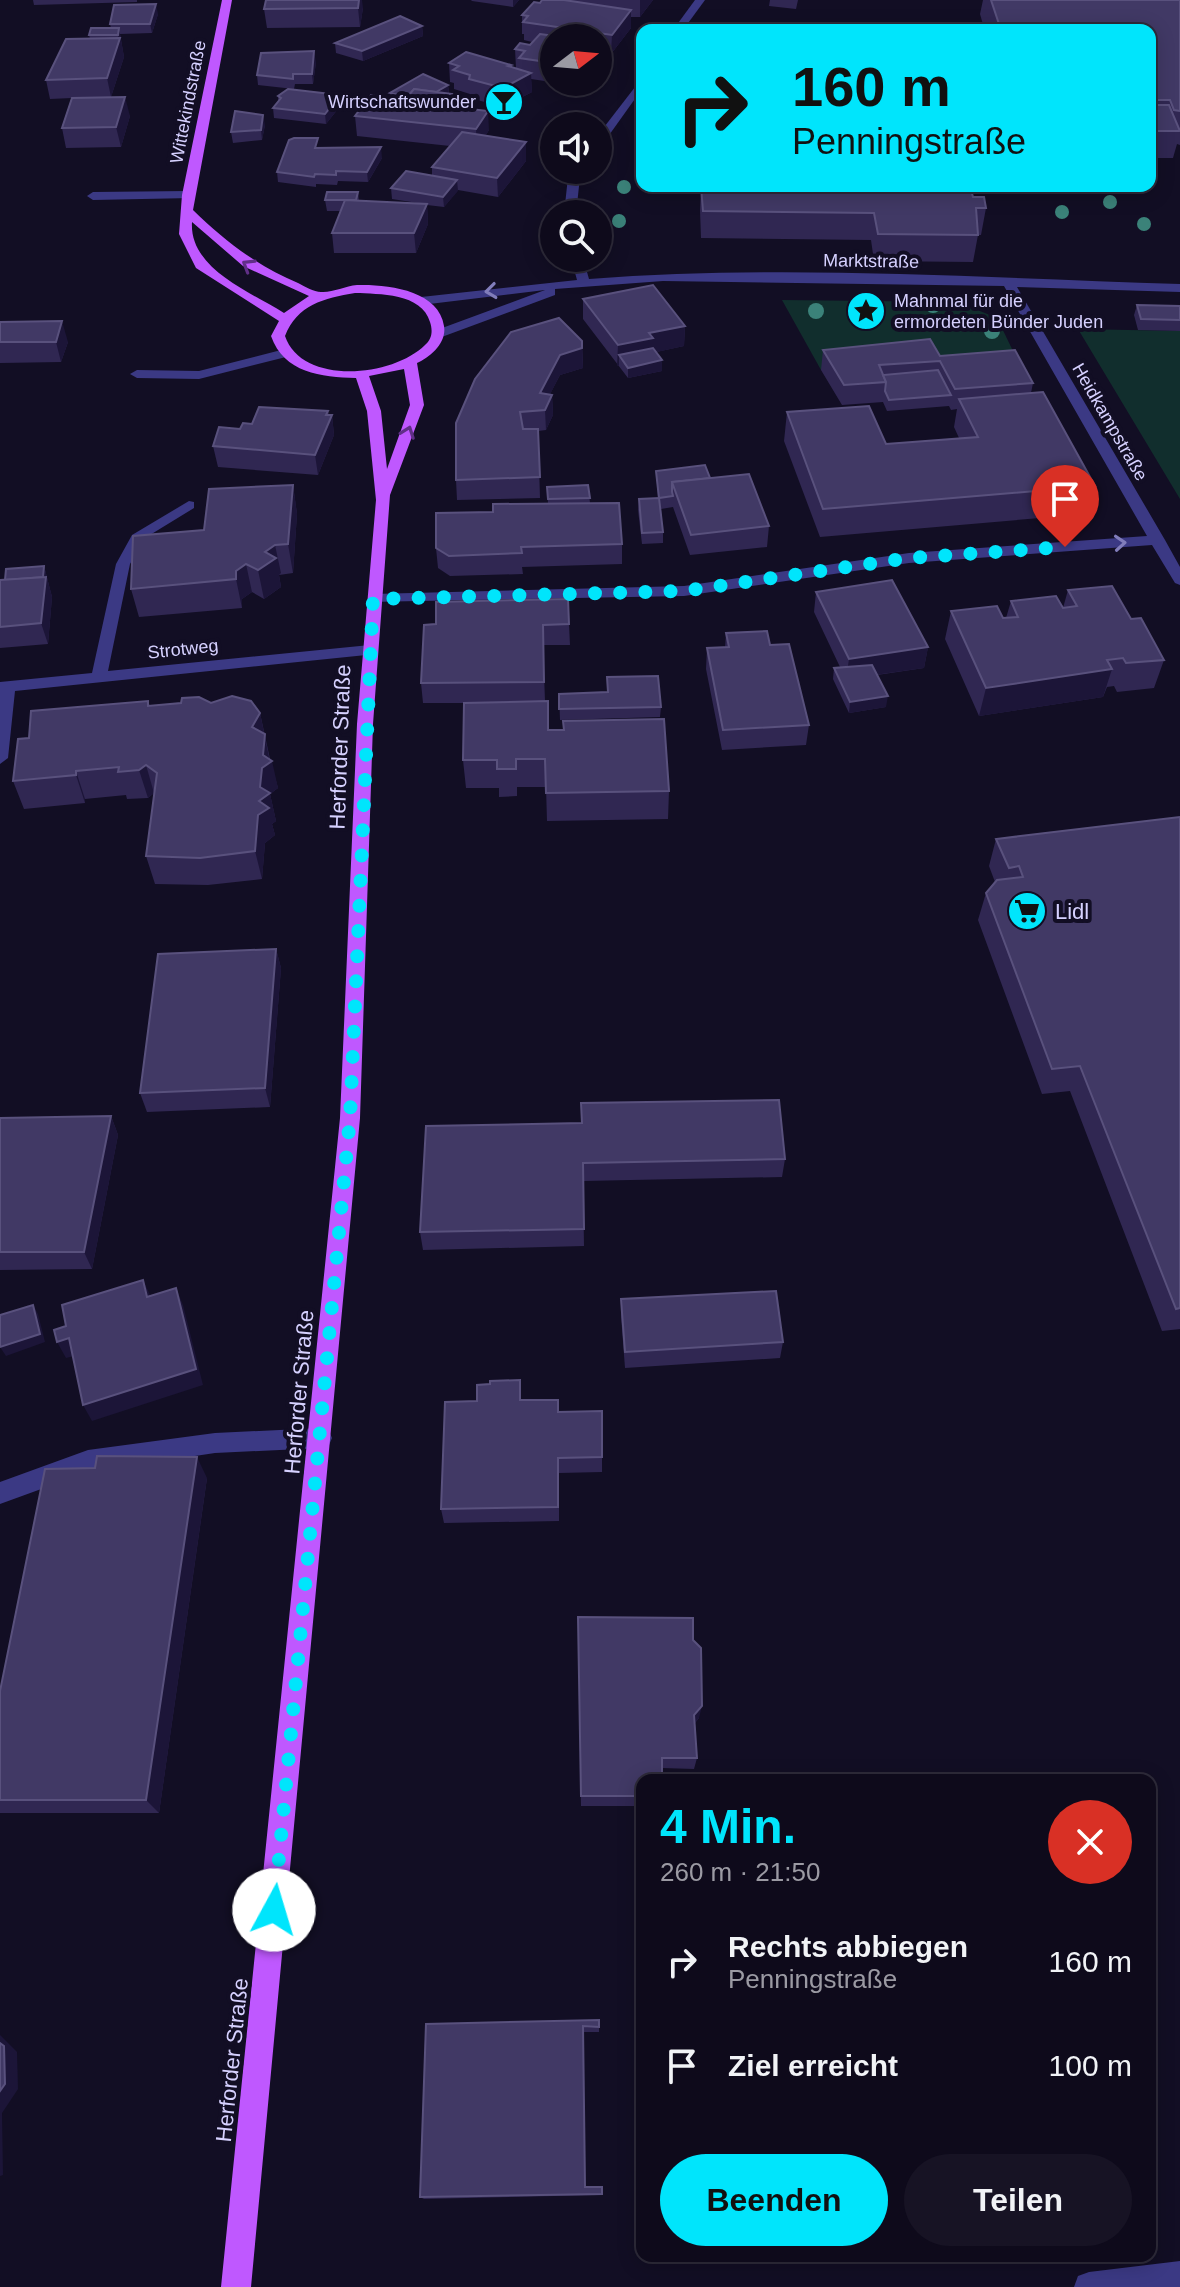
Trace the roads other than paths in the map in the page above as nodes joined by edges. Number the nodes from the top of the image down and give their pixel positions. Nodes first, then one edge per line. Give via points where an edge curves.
1 (227, 0) edge
2 (700, 0) edge
3 (682, 24) edge
4 (636, 89) edge
5 (612, 123) edge
6 (188, 195) junction
7 (93, 196) dead end
8 (188, 212) junction
9 (581, 272) edge
10 (1008, 282) junction
11 (584, 284) junction
12 (562, 287) junction
13 (1180, 288) edge
14 (319, 296) junction
15 (421, 301) junction
16 (283, 318) junction
17 (439, 334) junction
18 (285, 353) junction
19 (410, 362) junction
20 (137, 374) dead end
21 (361, 374) junction
22 (383, 500) junction
23 (189, 505) dead end
24 (1158, 540) junction
25 (1180, 580) edge
26 (373, 599) junction
27 (370, 650) junction
28 (99, 677) junction
29 (4, 687) edge
30 (0, 758) edge
31 (321, 1438) junction
32 (0, 1493) edge
33 (1180, 2276) edge
34 (236, 2287) edge
35 (1089, 2287) edge

1 - 6 main road, Wittekindstraße
2 - 3 street
4 - 5 street
6 - 7 street
6 - 8 main road, Wittekindstraße
14 -> 8 main road via 258,272 231,255
8 - 16 main road, Wittekindstraße via 185,234 200,265
9 - 11 street
10 - 11 street, Marktstraße via 663,277
10 - 13 street, Marktstraße
10 - 24 street, Heidkampstraße
11 - 12 street, Marktstraße
12 -> 15 street, Marktstraße
12 - 17 street, Marktstraße
14 - 15 main road via 379,290
14 - 16 main road
15 - 17 main road via 436,316
16 - 18 main road via 278,336
17 - 19 main road
18 - 20 street via 199,375
18 - 21 main road via 317,369
19 - 21 main road
22 -> 19 main road, Herforder Straße via 417,405
21 - 22 main road, Herforder Straße via 374,411
22 - 26 main road, Herforder Straße
23 - 28 street via 139,535 123,564
24 - 25 street, Heidkampstraße
26 -> 24 street via 684,591 909,558
26 - 27 main road, Herforder Straße
27 - 28 street, Strotweg
27 - 31 main road, Herforder Straße via 350,1118
28 - 29 street, Strotweg
29 - 30 street
31 - 32 street via 215,1443 88,1461
31 - 34 main road, Herforder Straße
33 - 35 street

